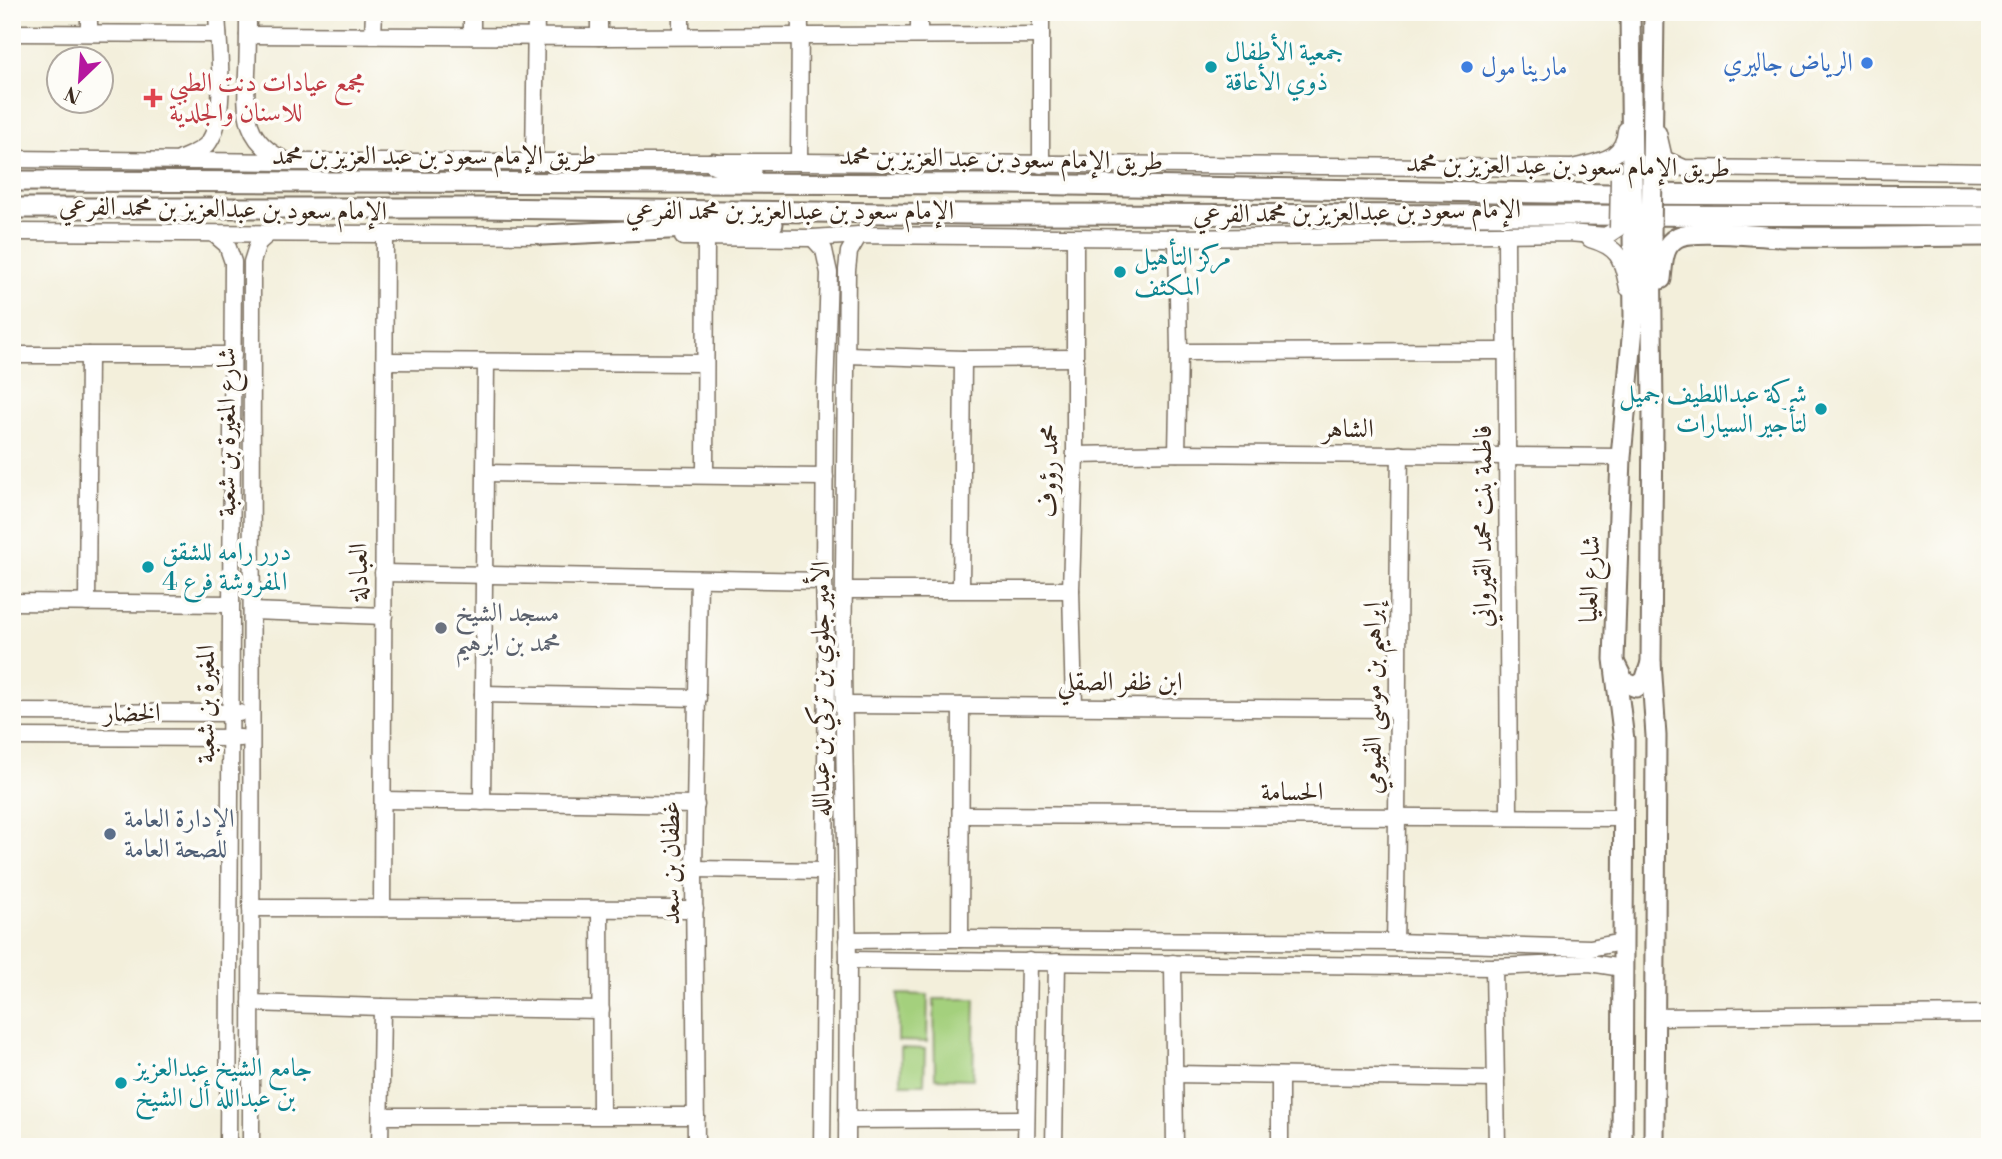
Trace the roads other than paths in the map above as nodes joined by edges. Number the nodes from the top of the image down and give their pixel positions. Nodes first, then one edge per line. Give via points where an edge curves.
1 (89, 12) edge
2 (217, 12) edge
3 (248, 12) edge
4 (374, 12) edge
5 (472, 12) edge
6 (536, 12) edge
7 (599, 12) edge
8 (681, 12) edge
9 (800, 12) edge
10 (919, 12) edge
11 (1041, 12) edge
12 (1630, 12) edge
13 (1654, 12) edge
14 (12, 33) edge
15 (89, 33) junction
16 (218, 34) junction
17 (248, 34) junction
18 (919, 34) junction
19 (373, 35) junction
20 (681, 35) junction
21 (799, 35) junction
22 (1041, 35) junction
23 (472, 36) junction
24 (537, 36) junction
25 (599, 37) junction
26 (1630, 93) junction
27 (1653, 97) junction
28 (220, 109) junction
29 (245, 112) junction
30 (12, 159) edge
31 (177, 161) junction
32 (289, 162) junction
33 (799, 162) junction
34 (534, 163) junction
35 (713, 163) junction
36 (1041, 165) junction
37 (1573, 167) junction
38 (1990, 172) edge
39 (1625, 176) junction
40 (12, 181) edge
41 (884, 183) junction
42 (1990, 196) edge
43 (12, 208) edge
44 (967, 214) junction
45 (1990, 216) edge
46 (12, 232) edge
47 (1634, 232) junction
48 (1568, 233) junction
49 (214, 234) junction
50 (268, 234) junction
51 (385, 235) junction
52 (543, 235) junction
53 (859, 235) junction
54 (1506, 235) junction
55 (1990, 236) edge
56 (706, 237) junction
57 (813, 237) junction
58 (1076, 238) junction
59 (1177, 238) junction
60 (233, 262) junction
61 (252, 262) junction
62 (847, 270) junction
63 (829, 273) junction
64 (1642, 319) junction
65 (1507, 351) junction
66 (1179, 352) junction
67 (12, 355) edge
68 (89, 355) junction
69 (233, 355) junction
70 (848, 355) junction
71 (963, 359) junction
72 (1075, 359) junction
73 (385, 362) junction
74 (486, 362) junction
75 (705, 363) junction
76 (1177, 453) junction
77 (1400, 454) junction
78 (1075, 455) junction
79 (1507, 456) junction
80 (1621, 457) junction
81 (486, 473) junction
82 (705, 474) junction
83 (825, 477) junction
84 (383, 573) junction
85 (484, 576) junction
86 (699, 579) junction
87 (824, 581) junction
88 (961, 589) junction
89 (846, 590) junction
90 (1071, 590) junction
91 (12, 602) edge
92 (88, 603) junction
93 (231, 604) junction
94 (251, 611) junction
95 (384, 616) junction
96 (1614, 659) junction
97 (1651, 662) junction
98 (826, 665) junction
99 (844, 665) junction
100 (483, 694) junction
101 (698, 698) junction
102 (844, 705) junction
103 (961, 706) junction
104 (1074, 706) junction
105 (1396, 709) junction
106 (12, 712) edge
107 (230, 713) junction
108 (251, 713) junction
109 (1657, 736) junction
110 (12, 737) edge
111 (230, 738) junction
112 (251, 738) junction
113 (1624, 740) junction
114 (384, 800) junction
115 (482, 802) junction
116 (696, 805) junction
117 (961, 815) junction
118 (1398, 817) junction
119 (1509, 817) junction
120 (1623, 818) junction
121 (694, 869) junction
122 (824, 871) junction
123 (251, 908) junction
124 (383, 908) junction
125 (695, 909) junction
126 (600, 910) junction
127 (960, 939) junction
128 (1237, 941) junction
129 (1395, 942) junction
130 (1622, 942) junction
131 (847, 951) junction
132 (823, 953) junction
133 (1590, 956) junction
134 (1029, 961) junction
135 (1057, 962) junction
136 (1173, 963) junction
137 (1236, 963) junction
138 (1494, 967) junction
139 (1622, 968) junction
140 (251, 1003) junction
141 (383, 1007) junction
142 (601, 1010) junction
143 (1990, 1014) edge
144 (1654, 1017) junction
145 (1175, 1074) junction
146 (1280, 1076) junction
147 (1496, 1079) junction
148 (601, 1114) junction
149 (381, 1116) junction
150 (696, 1116) junction
151 (1026, 1119) junction
152 (847, 1120) junction
153 (228, 1147) edge
154 (251, 1147) edge
155 (380, 1147) edge
156 (696, 1147) edge
157 (822, 1147) edge
158 (847, 1147) edge
159 (1026, 1147) edge
160 (1054, 1147) edge
161 (1175, 1147) edge
162 (1280, 1147) edge
163 (1497, 1147) edge
164 (1622, 1147) edge
165 (1654, 1147) edge

1 - 15 street
2 - 16 street
3 - 17 street
4 - 19 street
5 - 23 street
6 - 24 street
7 - 25 street
8 - 20 street
9 - 21 street
10 - 18 street
11 - 22 street
12 - 26 main road, شارع العليا
13 - 27 main road, شارع العليا
14 - 15 street
15 - 16 street
16 - 28 street
17 - 19 street
17 - 29 street
18 - 21 street
18 - 22 street
19 - 23 street
20 - 21 street
20 - 25 street
21 - 33 street
22 - 36 street
23 - 24 street
24 - 25 street
24 - 34 street
26 - 37 street via 1625,145 1611,156
26 - 39 main road, شارع العليا
27 - 38 street via 1664,159 1684,168
27 - 47 main road, شارع العليا, bridge via 1652,174
28 - 29 street via 234,124
28 - 31 street via 209,142
29 - 32 street via 257,139
30 - 31 street
31 - 32 street
32 - 34 street
33 - 35 street
33 - 36 street
34 - 35 street
35 - 41 main road via 730,170 860,175
36 - 37 street
37 - 39 street
39 - 47 main road, شارع العليا, bridge
40 - 41 main road, طريق الإمام سعود بن عبد العزيز بن محمد
41 - 42 main road, طريق الإمام سعود بن عبد العزيز بن محمد
43 - 44 main road, طريق الإمام سعود بن عبد العزيز بن محمد
44 - 45 main road, طريق الإمام سعود بن عبد العزيز بن محمد
44 - 52 main road
46 - 49 street, الإمام سعود بن عبدالعزيز بن محمد الفرعي
47 - 48 street via 1606,236
47 - 64 main road, شارع العليا
48 - 54 street, الإمام سعود بن عبدالعزيز بن محمد الفرعي
48 - 64 street via 1616,250
49 - 50 street, الإمام سعود بن عبدالعزيز بن محمد الفرعي
49 - 60 street via 227,245
50 - 51 street, الإمام سعود بن عبدالعزيز بن محمد الفرعي
50 - 61 street via 258,243
51 - 52 street, الإمام سعود بن عبدالعزيز بن محمد الفرعي
51 - 73 street, العبادلة
52 - 56 street, الإمام سعود بن عبدالعزيز بن محمد الفرعي
53 - 57 street, الإمام سعود بن عبدالعزيز بن محمد الفرعي
53 - 58 street, الإمام سعود بن عبدالعزيز بن محمد الفرعي
53 - 62 street, الأمير جلوي بن تركي بن عبدالله via 849,252
54 - 59 street, الإمام سعود بن عبدالعزيز بن محمد الفرعي
54 - 65 street, فاطمة بنت محمد القيرواني
55 - 64 main road via 1680,236 1668,245 1661,281
56 - 57 street, الإمام سعود بن عبدالعزيز بن محمد الفرعي
56 - 75 street
57 - 63 street, الأمير جلوي بن تركي بن عبدالله via 824,250
58 - 59 street, الإمام سعود بن عبدالعزيز بن محمد الفرعي
58 - 72 street, محمد رؤوف
59 - 66 street
60 - 61 street via 241,257
60 - 69 street, المغيرة بن شعبة
61 - 94 street, شارع المغيرة بن شعبة
62 - 63 street via 844,263 834,260
62 - 70 street, الأمير جلوي بن تركي بن عبدالله
63 - 83 street, الأمير جلوي بن تركي بن عبدالله
64 - 80 main road, شارع العليا
64 - 97 main road, شارع العليا via 1653,435
65 - 66 street
65 - 79 street, فاطمة بنت محمد القيرواني
66 - 76 street
67 - 68 street
68 - 69 street
68 - 92 street
69 - 93 street, المغيرة بن شعبة
70 - 71 street
70 - 89 street, الأمير جلوي بن تركي بن عبدالله
71 - 72 street
71 - 88 street
72 - 78 street, محمد رؤوف
73 - 74 street
73 - 84 street, العبادلة
74 - 75 street
74 - 81 street
75 - 82 street
76 - 77 street, الشاهر
76 - 78 street, الشاهر
77 - 79 street, الشاهر
77 - 105 street, إبراهيم بن موسى الفيومي
78 - 90 street, محمد رؤوف
79 - 80 street, الشاهر
79 - 119 street, فاطمة بنت محمد القيرواني
80 - 96 main road, شارع العليا
81 - 82 street
81 - 85 street
82 - 83 street
83 - 87 street, الأمير جلوي بن تركي بن عبدالله
84 - 85 street
84 - 95 street, العبادلة
85 - 86 street
85 - 100 street
86 - 87 street
86 - 101 street, غطفان بن سعد
87 - 98 street, الأمير جلوي بن تركي بن عبدالله
88 - 89 street
88 - 90 street
89 - 99 street, الأمير جلوي بن تركي بن عبدالله
90 - 104 street, محمد رؤوف
91 - 92 street
92 - 93 street
93 - 107 street, المغيرة بن شعبة
94 - 95 street
94 - 108 street, شارع المغيرة بن شعبة
95 - 114 street, العبادلة
96 - 97 main road via 1624,682 1636,687 1644,681
96 - 113 main road, شارع العليا
97 - 109 main road, شارع العليا
98 - 99 street
98 - 122 street, الأمير جلوي بن تركي بن عبدالله
99 - 102 street, الأمير جلوي بن تركي بن عبدالله
100 - 101 street
100 - 115 street
101 - 116 street, غطفان بن سعد
102 - 103 street, ابن ظفر الصقلي
102 - 131 street, الأمير جلوي بن تركي بن عبدالله
103 - 104 street, ابن ظفر الصقلي
103 - 117 street
104 - 105 street, ابن ظفر الصقلي
105 - 118 street, إبراهيم بن موسى الفيومي
106 - 107 street, الخضار
107 - 108 street, الخضار
107 - 111 street, المغيرة بن شعبة
108 - 112 street, شارع المغيرة بن شعبة
109 - 113 main road via 1649,714 1634,706 1622,718
109 - 144 main road, شارع العليا
110 - 111 street, الخضار
111 - 112 street, الخضار
111 - 153 street, المغيرة بن شعبة
112 - 123 street, شارع المغيرة بن شعبة
113 - 120 main road, شارع العليا
114 - 115 street
114 - 124 street, العبادلة
115 - 116 street
116 - 121 street, غطفان بن سعد
117 - 118 street, الحسامة
117 - 127 street
118 - 119 street, الحسامة
118 - 129 street, إبراهيم بن موسى الفيومي
119 - 120 street, الحسامة
120 - 130 main road, شارع العليا
121 - 122 street
121 - 125 street, غطفان بن سعد
122 - 132 street, الأمير جلوي بن تركي بن عبدالله
123 - 124 street
123 - 140 street, شارع المغيرة بن شعبة
124 - 126 street
125 - 126 street
125 - 150 street, غطفان بن سعد
126 - 142 street
127 - 128 street
127 - 131 street
128 - 129 street
128 - 137 street
129 - 133 street
130 - 133 street
130 - 139 main road, شارع العليا
131 - 132 street
131 - 134 street
131 - 152 street, الأمير جلوي بن تركي بن عبدالله
132 - 157 street, الأمير جلوي بن تركي بن عبدالله
133 - 138 street
133 - 139 street
134 - 135 street
134 - 151 street
135 - 136 street
135 - 160 street
136 - 137 street
136 - 145 street
137 - 138 street
138 - 147 street
139 - 164 main road, شارع العليا
140 - 141 street
140 - 154 street, شارع المغيرة بن شعبة
141 - 142 street
141 - 149 street
142 - 148 street
143 - 144 street
144 - 165 main road, شارع العليا
145 - 146 street
145 - 161 street
146 - 147 street
146 - 162 street
147 - 163 street
148 - 149 street
148 - 150 street
149 - 155 street
150 - 156 street, غطفان بن سعد
151 - 152 street
151 - 159 street
152 - 158 street, الأمير جلوي بن تركي بن عبدالله

